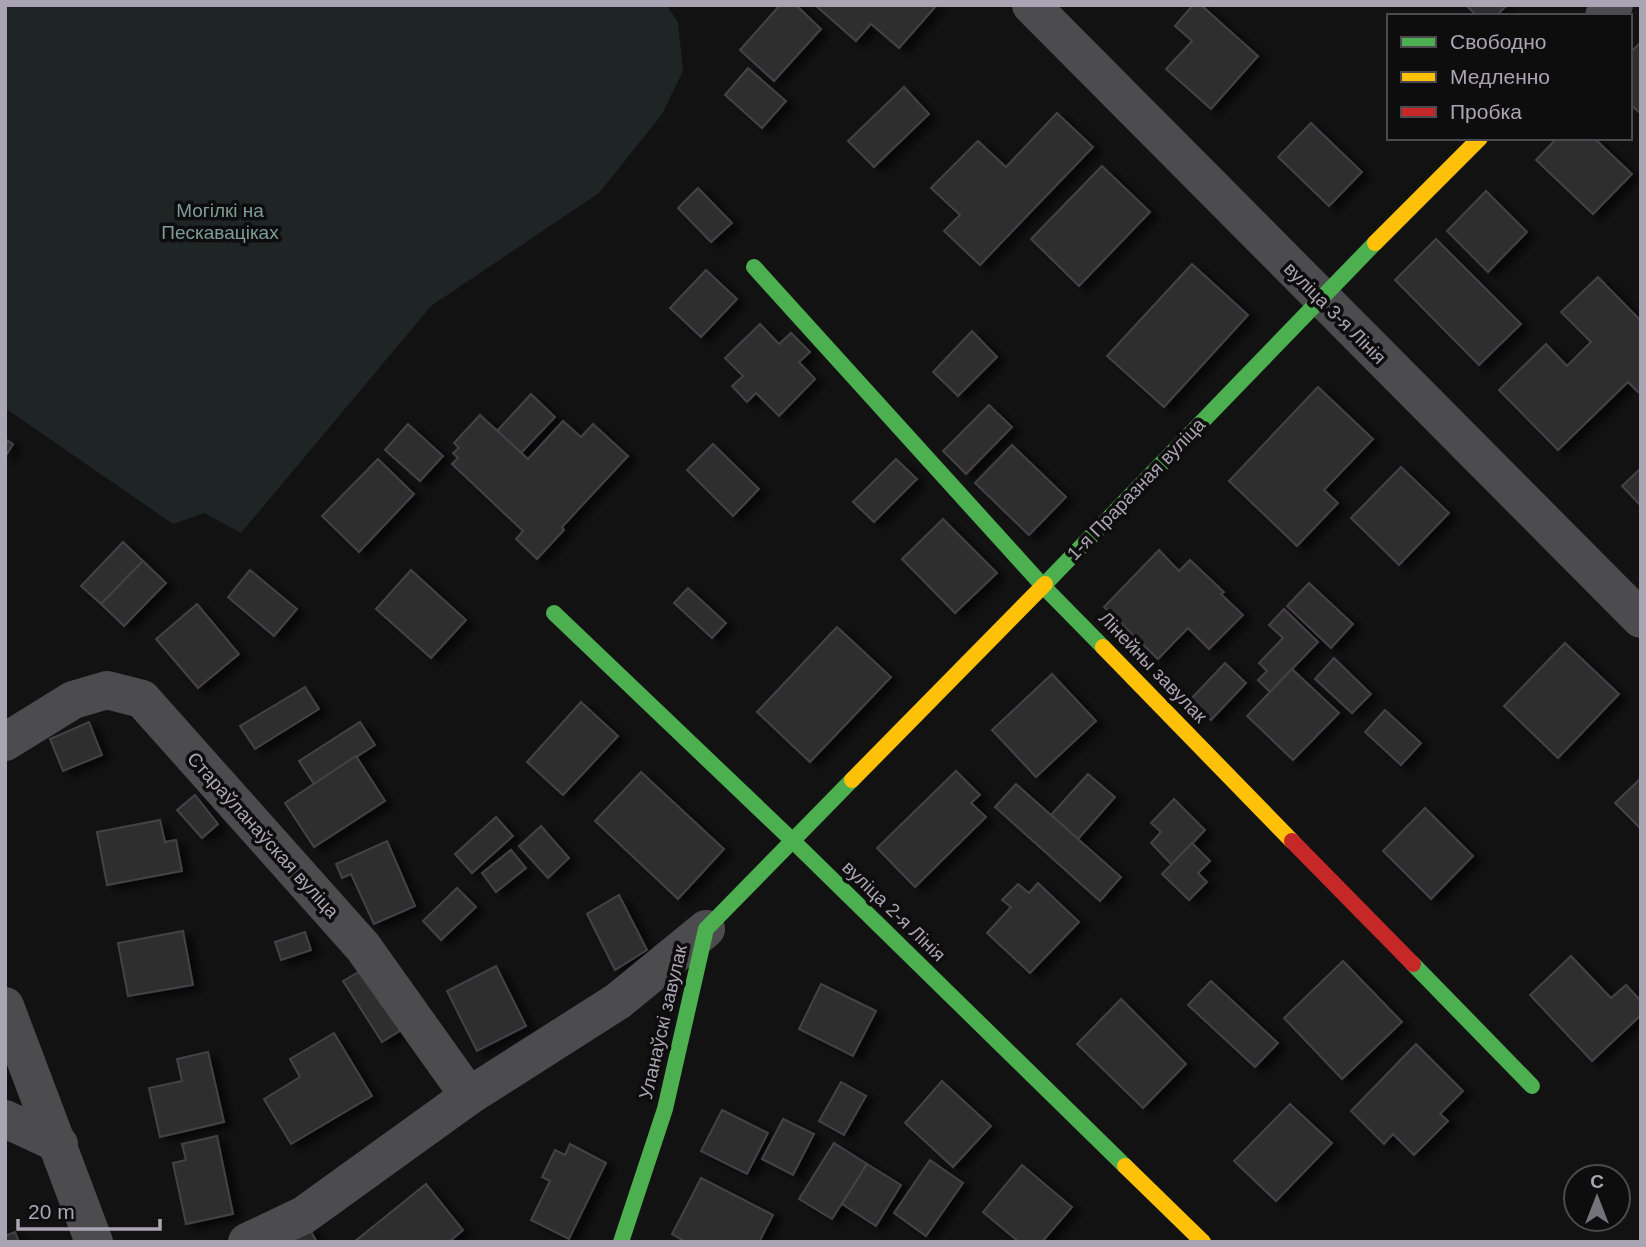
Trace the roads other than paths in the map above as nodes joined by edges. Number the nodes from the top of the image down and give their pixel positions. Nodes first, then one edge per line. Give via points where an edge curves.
1 (1031, 5) edge
2 (1478, 140) edge
3 (754, 268) dead end
4 (1320, 298) junction
5 (1043, 586) junction
6 (554, 613) dead end
7 (1641, 619) edge
8 (5, 742) edge
9 (794, 842) junction
10 (706, 929) junction
11 (5, 1006) edge
12 (1532, 1086) dead end
13 (468, 1096) junction
14 (5, 1119) edge
15 (59, 1144) junction
16 (94, 1242) edge
17 (247, 1242) edge
18 (621, 1242) edge
19 (1203, 1242) edge

1 - 4 street, вуліца 3-я Лінія
2 - 4 street, 1-я Праразная вуліца
3 - 5 street, Лінейны завулак
4 - 5 street, 1-я Праразная вуліца
4 - 7 street, вуліца 3-я Лінія
5 - 9 street, 1-я Праразная вуліца
5 - 12 street, Лінейны завулак
6 - 9 street, вуліца 2-я Лінія
8 - 13 street, Стараўланаўская вуліца via 72,700 107,690 142,699 363,947
9 - 10 street, Уланаўскі завулак
9 - 19 street, вуліца 2-я Лінія
10 - 13 street via 618,1001
10 - 18 street, Уланаўскі завулак via 664,1109
11 - 15 street
13 - 17 street via 304,1215
14 - 15 street
15 - 16 street

